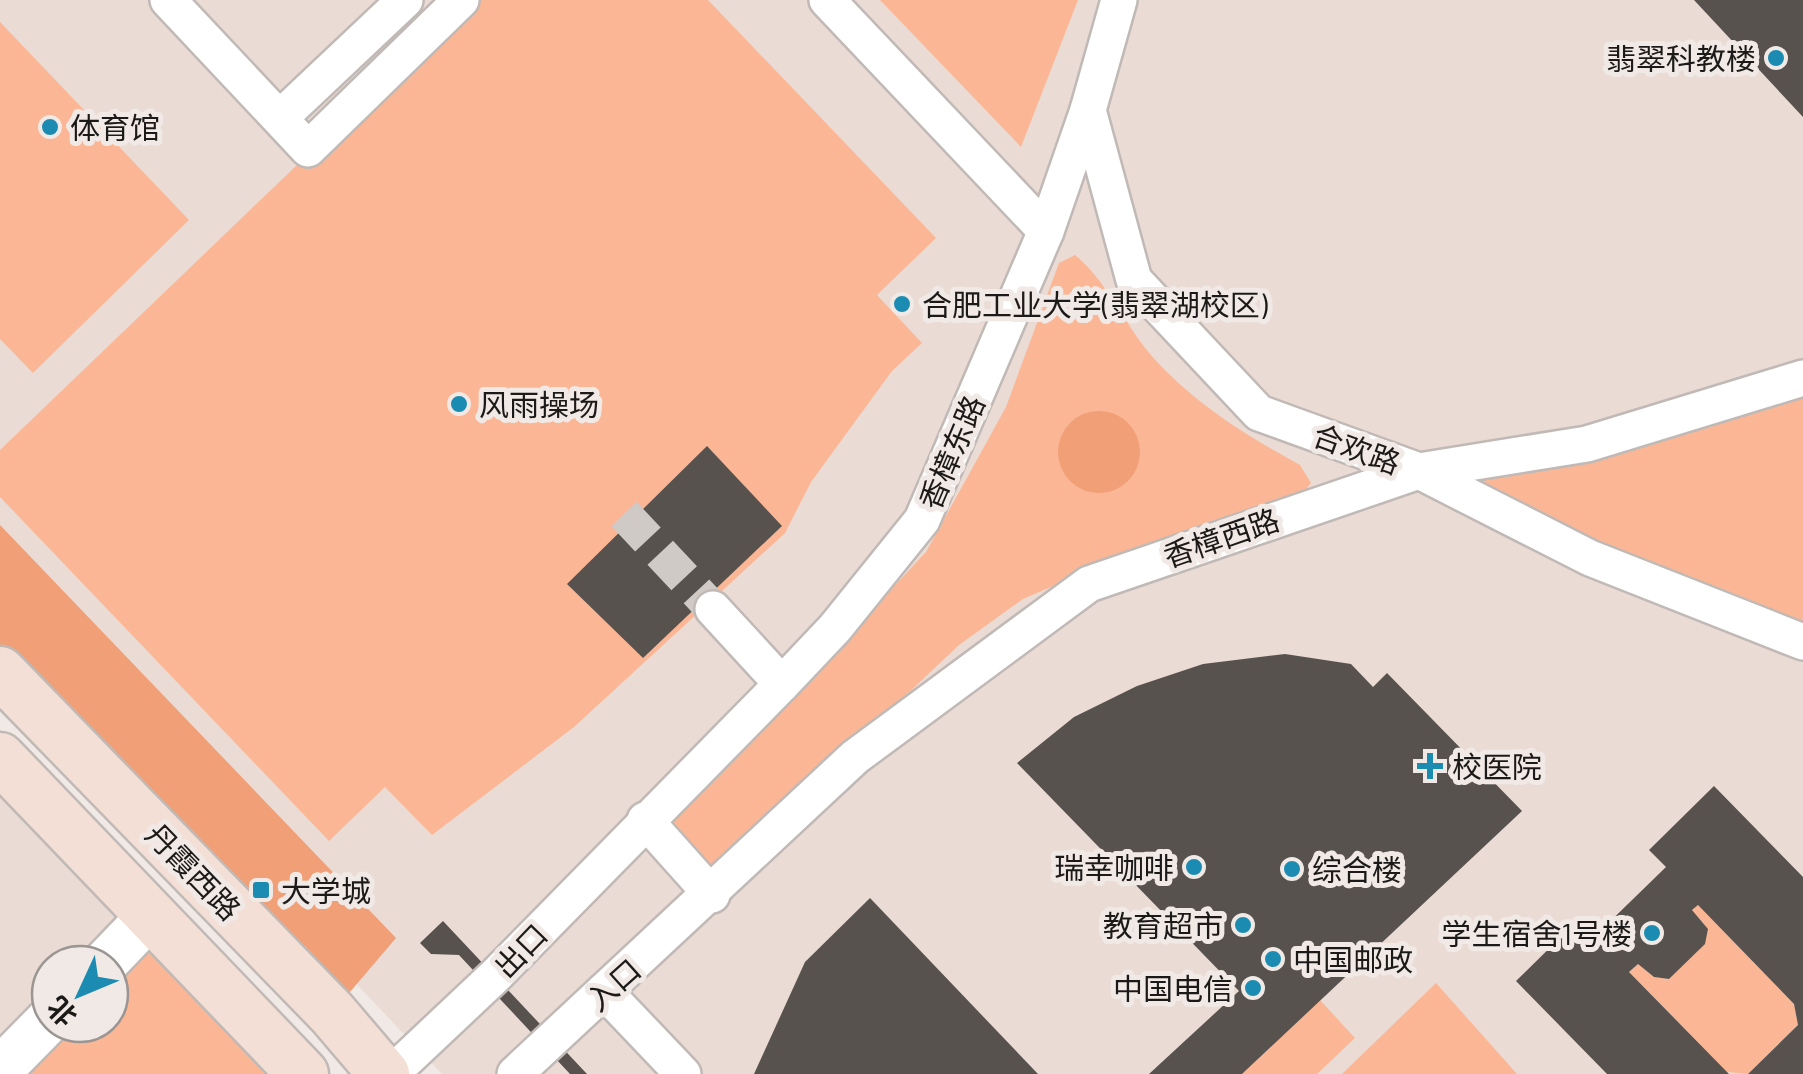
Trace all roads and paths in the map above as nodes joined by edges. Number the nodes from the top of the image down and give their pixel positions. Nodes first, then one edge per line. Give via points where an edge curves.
1 (168, 0) edge
2 (405, 0) edge
3 (461, 0) edge
4 (827, 0) edge
5 (1120, 0) edge
6 (1088, 110) junction
7 (280, 118) junction
8 (1046, 231) junction
9 (1803, 378) edge
10 (1420, 471) junction
11 (713, 609) tunnel mouth
12 (1803, 642) edge
13 (0, 672) edge
14 (782, 684) junction
15 (0, 758) edge
16 (645, 820) junction
17 (712, 895) junction
18 (152, 915) junction
19 (124, 944) edge
20 (604, 991) junction
21 (30, 1039) edge
22 (0, 1070) edge
23 (303, 1074) edge
24 (388, 1074) edge
25 (514, 1074) edge
26 (684, 1074) edge

1 - 7 street
2 - 7 street
3 - 7 street via 308,149
4 - 8 street
5 - 6 street, 香樟东路
6 - 8 street, 香樟东路
6 - 10 street, 合欢路 via 1134,280 1259,412
8 - 14 street, 香樟东路 via 922,520
9 - 10 street, 合欢路 via 1586,444
10 - 12 street via 1590,558
10 - 17 street, 香樟西路 via 1089,584 855,757
11 - 14 street
13 - 24 main road, 丹霞西路
14 - 16 street, 香樟东路
15 - 18 main road, 丹霞西路
16 - 17 street
16 - 24 street, 出口 via 486,985
17 - 20 street, 入口
18 - 19 street
18 - 23 main road, 丹霞西路
20 - 25 street, 入口
20 - 26 street
21 - 22 street

